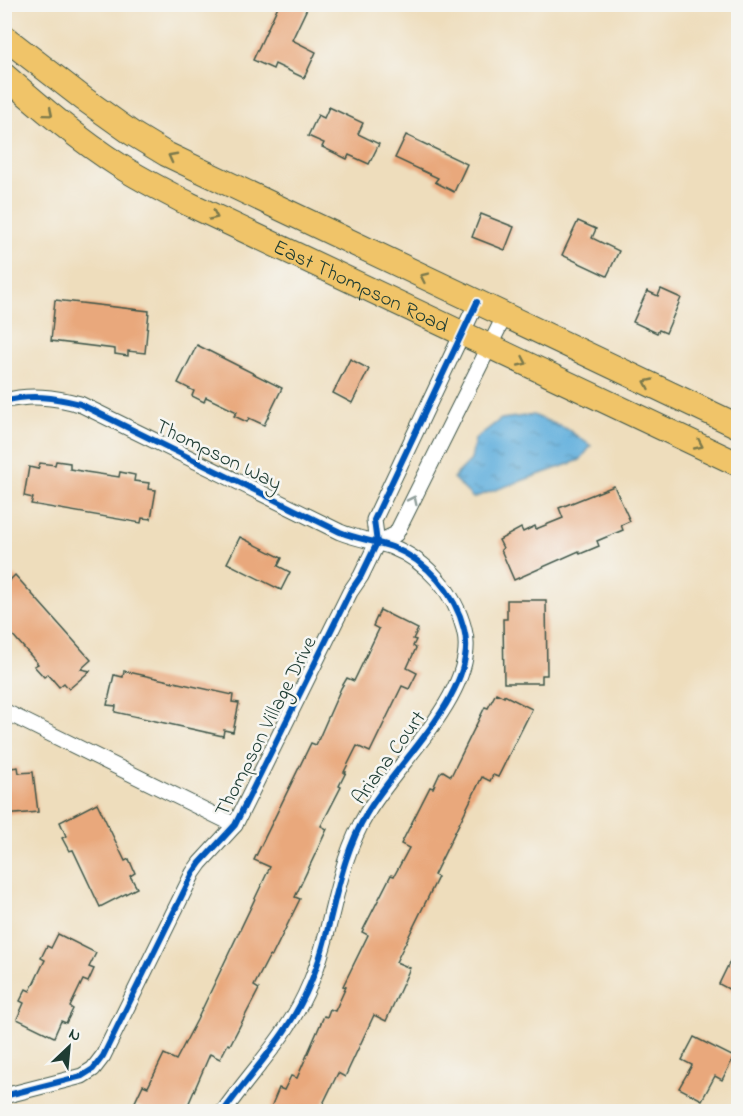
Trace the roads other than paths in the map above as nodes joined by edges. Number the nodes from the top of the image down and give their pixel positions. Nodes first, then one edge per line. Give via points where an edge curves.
1 (4, 37) edge
2 (4, 75) edge
3 (477, 302) junction
4 (505, 315) junction
5 (463, 334) junction
6 (489, 346) junction
7 (4, 401) edge
8 (738, 426) edge
9 (738, 464) edge
10 (377, 543) junction
11 (4, 711) edge
12 (236, 825) junction
13 (4, 1096) edge
14 (223, 1112) edge

3 -> 1 main road, East Thompson Road via 166,154 84,99
2 -> 5 main road, East Thompson Road via 51,116 122,168 189,204
3 - 4 main road, East Thompson Road
3 - 5 street, Thompson Village Drive
4 - 6 street, Thompson Village Drive
8 -> 4 main road, East Thompson Road
5 - 6 main road, East Thompson Road
5 - 10 street, Thompson Village Drive via 374,520
6 -> 9 main road, East Thompson Road
10 -> 6 street, Thompson Village Drive via 396,534
7 - 10 street, Thompson Way via 32,396 80,404 340,532
10 - 12 street, Thompson Village Drive
10 - 14 street, Ariana Court via 406,555 449,593 464,629 462,669 432,727 386,784 355,835 339,880 321,955 300,1006 275,1047
11 - 12 street
12 - 13 street, Thompson Village Drive via 193,873 104,1056 93,1069 82,1076

